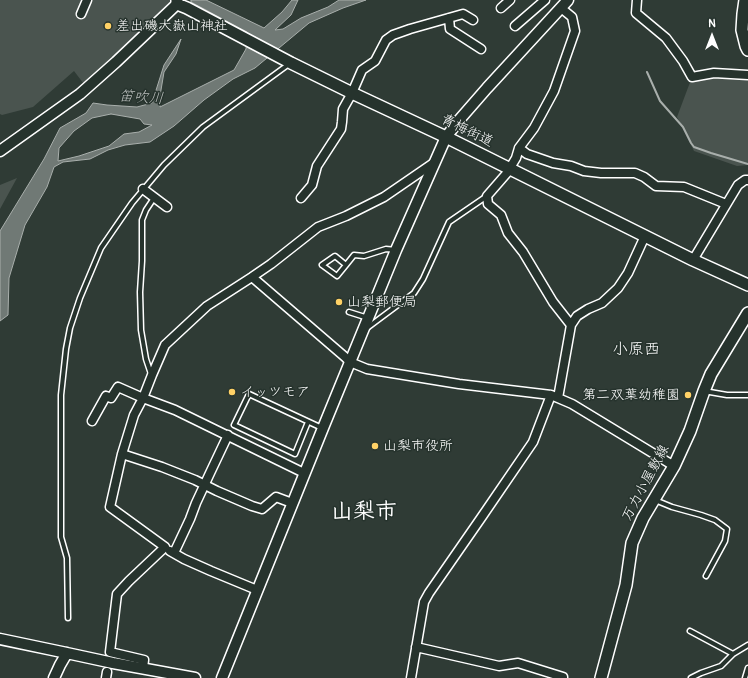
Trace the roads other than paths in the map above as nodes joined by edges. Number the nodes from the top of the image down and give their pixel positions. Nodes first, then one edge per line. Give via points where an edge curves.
1 (87, 0) edge
2 (510, 0) edge
3 (545, 0) edge
4 (568, 0) edge
5 (637, 0) edge
6 (745, 0) edge
7 (536, 3) edge
8 (180, 4) edge
9 (501, 8) dead end
10 (561, 8) junction
11 (81, 14) dead end
12 (449, 18) junction
13 (473, 20) dead end
14 (515, 26) dead end
15 (481, 49) dead end
16 (748, 50) edge
17 (289, 62) junction
18 (748, 75) edge
19 (352, 93) junction
20 (446, 137) junction
21 (519, 148) junction
22 (0, 151) edge
23 (435, 162) junction
24 (510, 170) junction
25 (748, 180) edge
26 (143, 190) junction
27 (487, 196) junction
28 (154, 198) junction
29 (301, 198) dead end
30 (726, 204) junction
31 (167, 207) dead end
32 (645, 236) junction
33 (396, 250) junction
34 (693, 260) junction
35 (346, 265) junction
36 (252, 277) junction
37 (748, 286) edge
38 (349, 312) dead end
39 (748, 313) edge
40 (368, 318) junction
41 (571, 325) junction
42 (364, 331) junction
43 (350, 362) junction
44 (152, 375) junction
45 (704, 390) junction
46 (748, 395) edge
47 (555, 396) junction
48 (143, 398) junction
49 (92, 422) dead end
50 (308, 422) junction
51 (323, 428) junction
52 (228, 435) junction
53 (122, 454) junction
54 (674, 466) junction
55 (304, 473) junction
56 (205, 485) junction
57 (654, 500) junction
58 (292, 503) junction
59 (165, 547) junction
60 (174, 553) junction
61 (706, 576) dead end
62 (257, 590) junction
63 (68, 618) dead end
64 (690, 631) dead end
65 (0, 639) edge
66 (748, 645) edge
67 (416, 647) junction
68 (65, 652) junction
69 (733, 654) junction
70 (143, 668) junction
71 (748, 668) edge
72 (54, 678) edge
73 (195, 678) edge
74 (222, 678) edge
75 (412, 678) edge
76 (563, 678) edge
77 (601, 678) edge
78 (691, 678) edge
79 (745, 678) edge

1 - 11 street
2 - 9 street
3 - 7 street
4 - 10 street
5 - 18 street via 636,13 666,38 692,77 714,73
6 - 16 main road via 742,30
7 - 14 street
8 - 17 main road, 青梅街道
8 - 22 street via 80,94
10 - 20 street via 487,88
10 - 21 street via 572,17 575,30 554,91 534,128
12 - 13 street via 463,14
12 - 15 street via 450,29
12 - 19 street via 393,35 386,40 375,61 362,70
17 - 19 main road, 青梅街道
17 - 26 lane via 203,127 164,165
19 - 20 main road, 青梅街道
19 - 29 street via 343,109 341,129 317,166 312,185
20 - 23 street
20 - 24 main road, 青梅街道
21 - 24 street
21 - 30 street via 527,154 584,171 635,173 656,186 684,187
23 - 33 street
23 - 36 street via 384,197 318,227
24 - 27 street
24 - 32 main road, 青梅街道
25 - 30 street via 738,185
26 - 28 street
26 - 63 lane via 101,248 80,298 66,349 61,395 61,537 67,558
27 - 41 street via 488,204 500,215 508,233
27 - 42 lane via 449,222 423,279 414,292
28 - 31 street
28 - 44 lane via 142,220 140,292 141,330 146,359
30 - 34 street
32 - 34 main road, 青梅街道
32 - 41 street via 618,288 602,303 577,316
33 - 35 lane via 386,249 364,256 354,255
33 - 40 street
34 - 37 main road, 青梅街道
35 - 35 lane via 337,276 322,265 335,256
36 - 43 street
36 - 44 street via 207,306 165,345
38 - 40 lane
39 - 45 main road, 万力小屋敷線
40 - 42 street
41 - 47 street
42 - 43 street
43 - 47 street via 367,369
43 - 51 street
44 - 48 street
45 - 46 lane via 727,395
45 - 54 main road, 万力小屋敷線 via 690,431
47 - 54 street
47 - 67 street via 533,442 424,602
48 - 49 street via 118,387 111,398 106,396
48 - 52 street
48 - 53 street via 134,415
50 - 50 lane via 295,454 234,425 250,394
50 - 51 lane
51 - 55 street
52 - 55 street
52 - 56 street
53 - 56 street
53 - 59 street via 110,507
54 - 57 main road, 万力小屋敷線
55 - 58 street
56 - 58 street via 262,509 276,497
56 - 60 street
57 - 61 lane via 714,520 727,529 725,541
57 - 77 main road, 万力小屋敷線 via 632,543 626,585
58 - 62 street
59 - 60 street
59 - 70 street via 117,594 110,652 144,660
60 - 62 street
62 - 74 street
64 - 69 lane
65 - 68 street
66 - 69 lane
67 - 75 street
67 - 76 street via 499,666 518,663
68 - 70 street
68 - 72 street
69 - 78 lane via 721,666
70 - 73 street
71 - 79 lane

